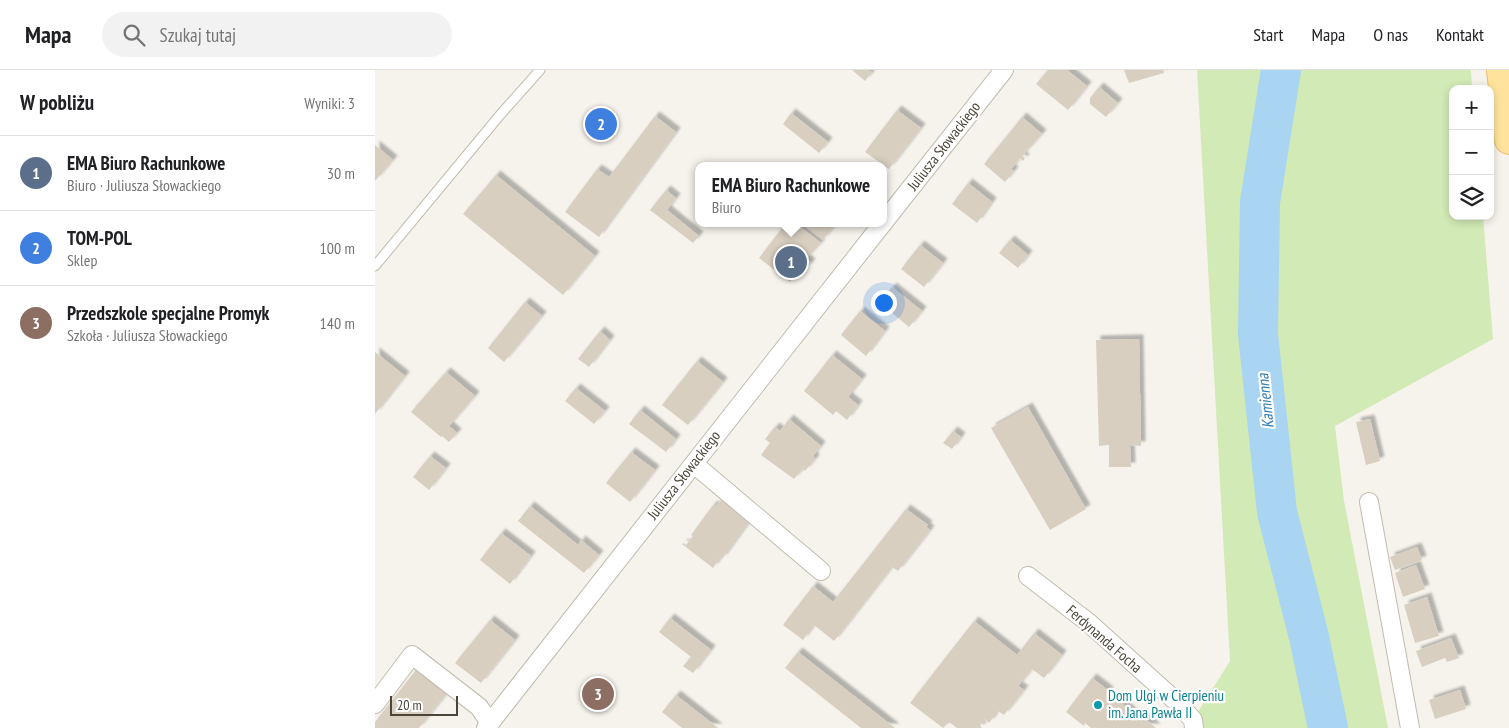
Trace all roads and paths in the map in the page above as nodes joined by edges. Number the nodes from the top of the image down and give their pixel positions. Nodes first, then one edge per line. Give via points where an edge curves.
1 (540, 70) edge
2 (1004, 70) edge
3 (1501, 70) edge
4 (1509, 140) edge
5 (887, 218) edge
6 (880, 227) edge
7 (375, 266) edge
8 (694, 464) junction
9 (1369, 502) dead end
10 (821, 571) dead end
11 (1028, 576) dead end
12 (375, 704) edge
13 (488, 725) edge
14 (1194, 728) edge
15 (1410, 728) edge

1 - 7 lane
2 - 5 street, Juliusza Słowackiego
3 - 4 main road
6 - 8 street, Juliusza Słowackiego
8 - 10 street
8 - 13 street, Juliusza Słowackiego
9 - 15 street
11 - 14 street, Ferdynanda Focha via 1089,623 1179,704 1193,720
12 - 13 street via 412,655 479,707

